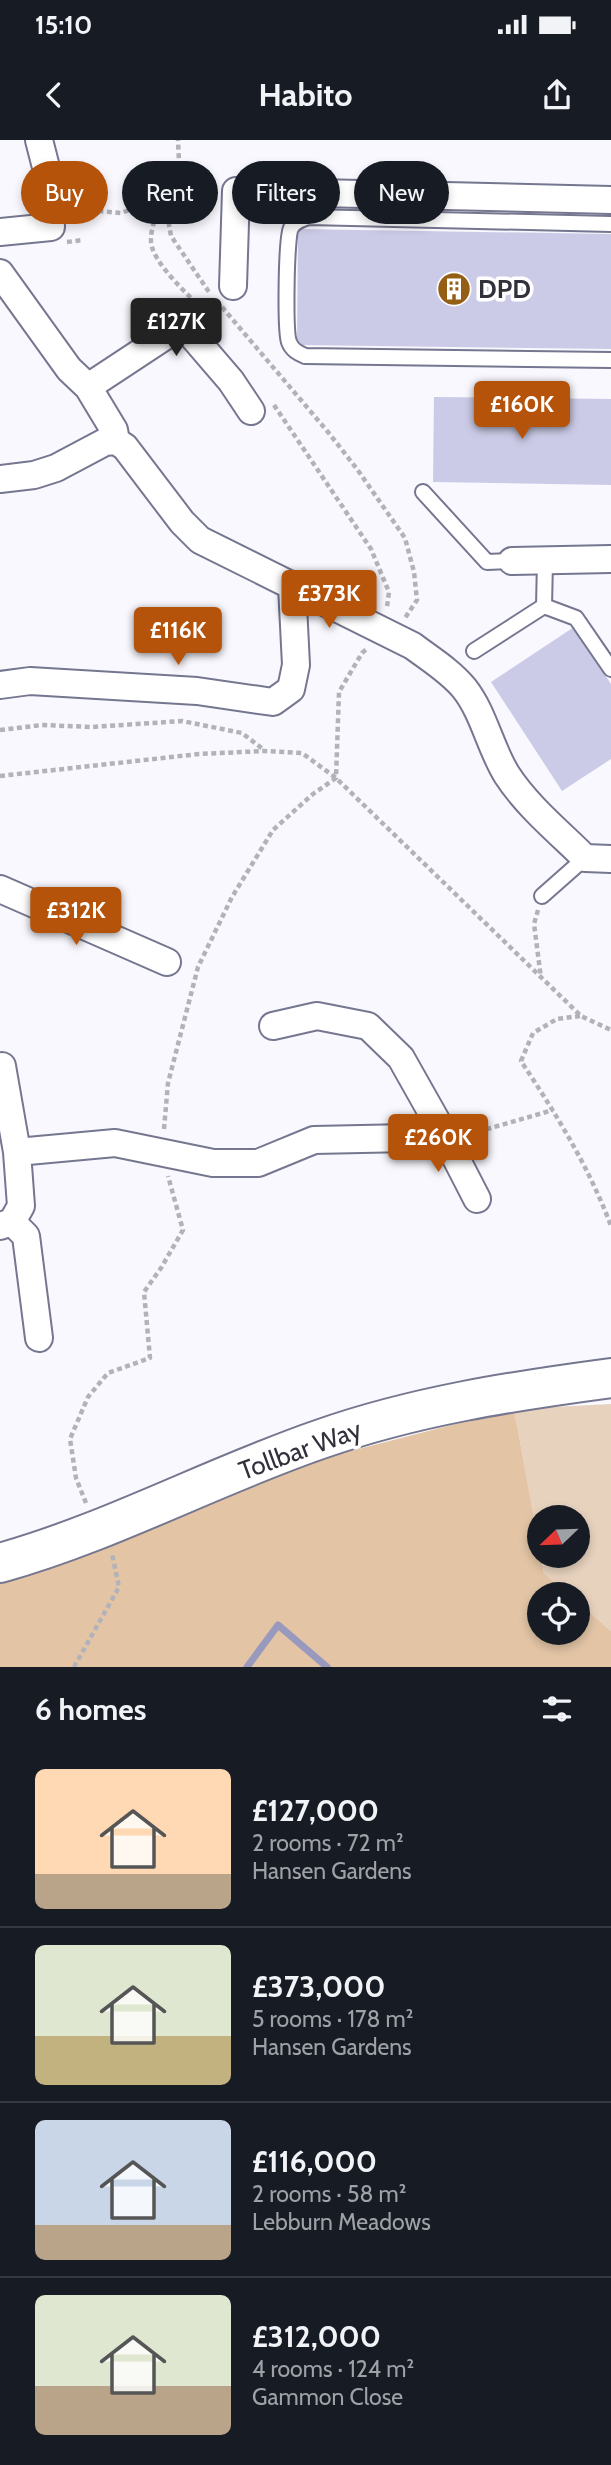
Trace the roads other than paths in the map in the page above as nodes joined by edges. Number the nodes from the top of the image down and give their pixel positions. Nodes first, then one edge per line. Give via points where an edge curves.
1 (38, 140) edge
2 (611, 200) edge
3 (611, 224) edge
4 (0, 232) edge
5 (0, 273) edge
6 (222, 296) road end
7 (611, 360) edge
8 (88, 387) junction
9 (251, 411) dead end
10 (116, 442) junction
11 (0, 479) edge
12 (423, 492) dead end
13 (611, 559) edge
14 (512, 561) joint
15 (545, 561) junction
16 (292, 586) junction
17 (544, 606) junction
18 (474, 651) dead end
19 (611, 669) edge
20 (0, 685) edge
21 (598, 859) edge
22 (0, 889) edge
23 (542, 896) road end
24 (167, 962) dead end
25 (274, 1026) dead end
26 (1, 1066) edge
27 (444, 1135) junction
28 (17, 1152) junction
29 (477, 1199) dead end
30 (6, 1224) edge
31 (39, 1338) dead end
32 (611, 1378) edge
33 (0, 1563) edge

1 - 4 street via 51,218
2 - 6 street via 236,191
3 - 7 lane via 302,219 288,237 287,331 291,346 305,356
5 - 8 street via 69,369
8 - 9 street via 176,329 183,329
8 - 10 street via 114,430
10 - 11 street via 105,442 56,468
10 - 16 street via 125,447 200,540
12 - 14 lane via 486,562
13 - 15 street
14 - 15 street
15 - 17 lane
16 - 20 street via 296,665 291,689 273,702 197,691 30,681
16 - 21 street via 413,646 438,664 464,688 507,775 523,796
17 - 18 lane
17 - 19 lane via 576,618
21 - 23 lane
22 - 24 street
25 - 27 street via 317,1016 368,1026 401,1058
26 - 28 street
27 - 28 street via 314,1140 258,1163 213,1163 116,1143
27 - 29 street
28 - 30 street via 21,1206
30 - 31 street via 26,1236
32 - 33 main road, Tollbar Way via 510,1391 401,1415 321,1439 108,1526

